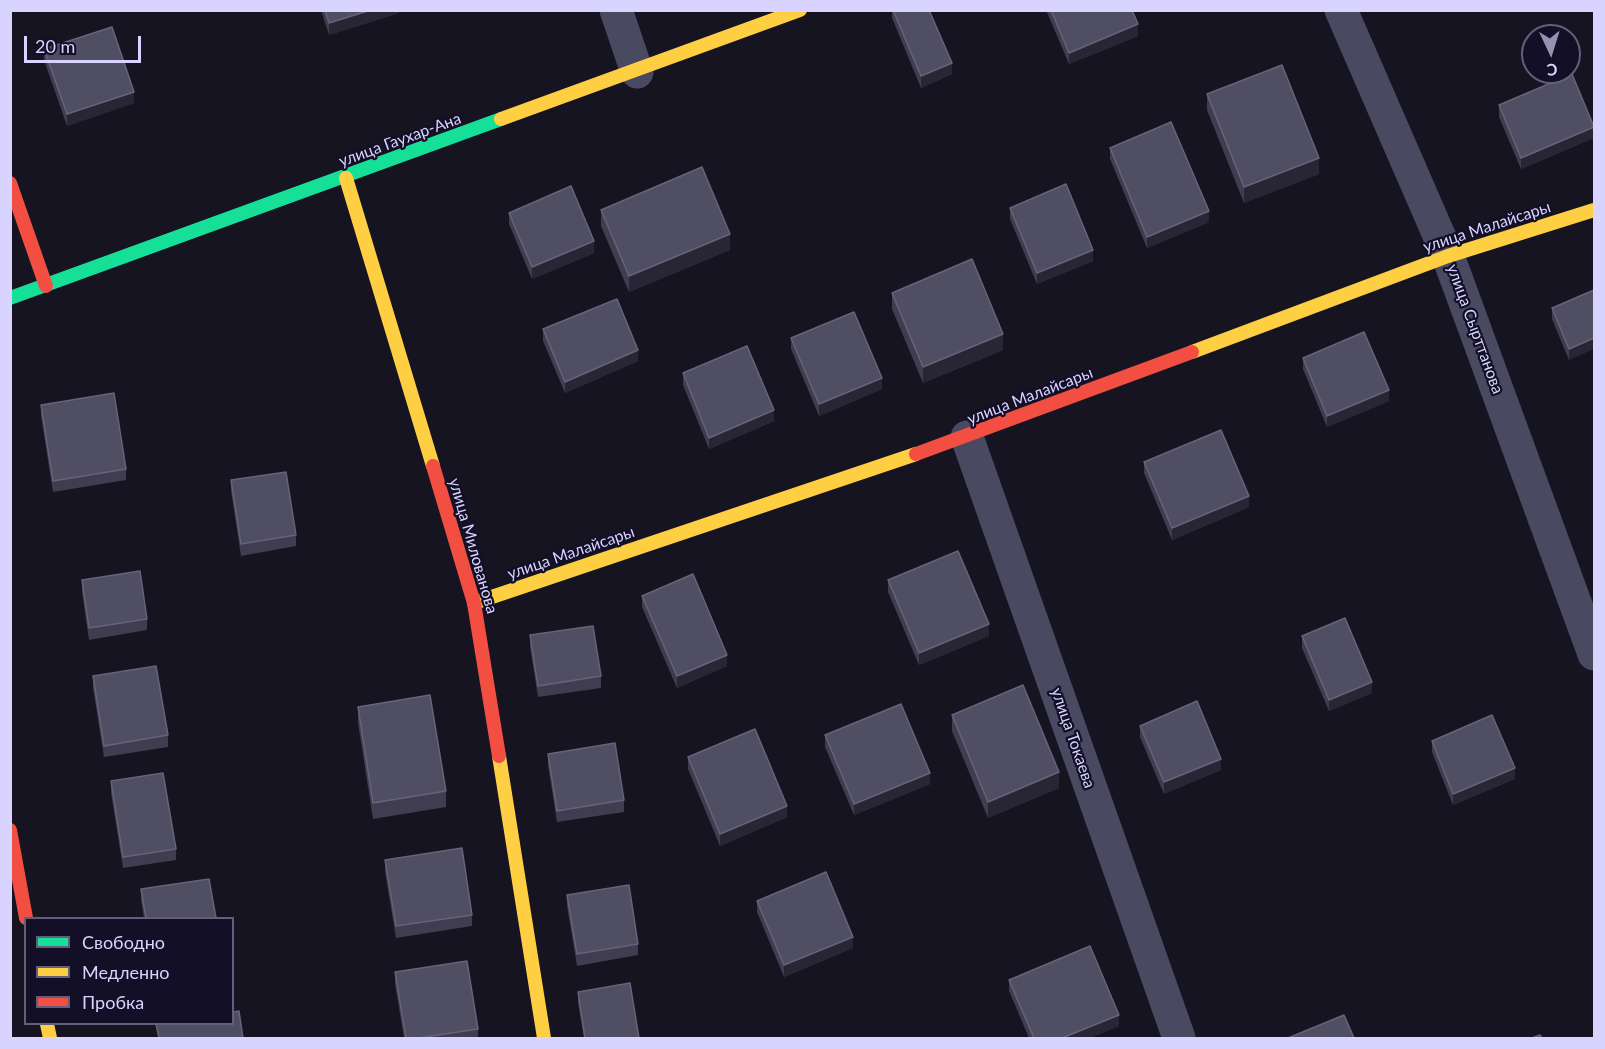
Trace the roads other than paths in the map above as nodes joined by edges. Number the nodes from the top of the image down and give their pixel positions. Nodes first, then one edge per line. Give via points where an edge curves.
1 (616, 10) edge
2 (800, 10) edge
3 (1341, 10) edge
4 (637, 72) junction
5 (346, 177) junction
6 (10, 183) edge
7 (1594, 210) edge
8 (1448, 256) junction
9 (46, 286) junction
10 (10, 298) edge
11 (967, 437) junction
12 (474, 603) junction
13 (1594, 654) edge
14 (10, 830) edge
15 (26, 917) edge
16 (544, 1038) edge
17 (1179, 1038) edge

1 - 4 street
2 - 4 street, улица Гаухар-Ана
3 - 8 street, улица Сырттанова
4 - 5 street, улица Гаухар-Ана
5 - 9 street, улица Гаухар-Ана
5 - 12 street, улица Милованова
6 - 9 street
7 - 8 street, улица Малайсары
8 - 11 street, улица Малайсары
8 - 13 street, улица Сырттанова
9 - 10 street, улица Гаухар-Ана
11 - 12 street, улица Малайсары
11 - 17 street, улица Токаева
12 - 16 street, улица Милованова
14 - 15 street

